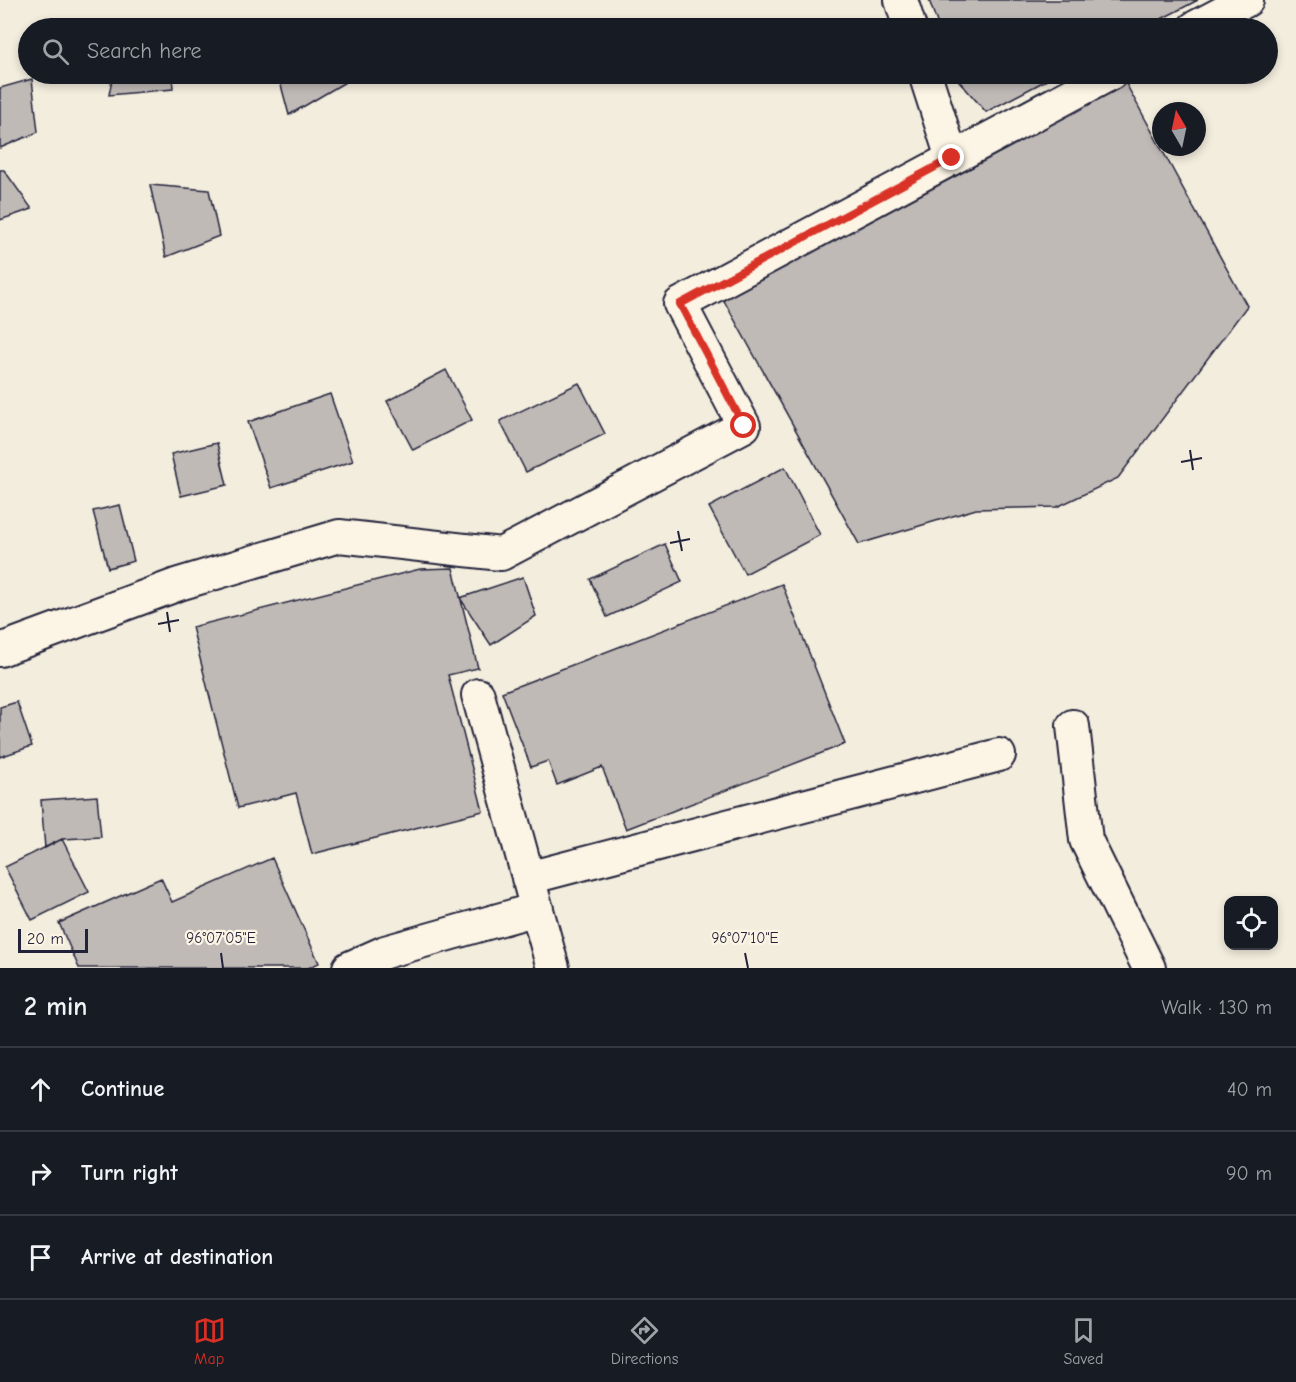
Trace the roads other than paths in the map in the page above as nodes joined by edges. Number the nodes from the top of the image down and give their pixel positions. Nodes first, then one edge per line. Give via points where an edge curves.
1 (901, 0) edge
2 (1247, 0) edge
3 (907, 18) edge
4 (1213, 18) edge
5 (928, 84) edge
6 (1091, 84) edge
7 (952, 158) junction
8 (0, 650) edge
9 (478, 695) dead end
10 (1073, 726) dead end
11 (999, 755) dead end
12 (528, 878) junction
13 (537, 909) junction
14 (388, 960) edge
15 (350, 968) edge
16 (553, 968) edge
17 (1149, 968) edge

1 - 3 lane
2 - 4 lane
5 - 7 lane
6 - 7 lane
7 - 8 lane via 680,304 744,426 501,554 339,536 179,584
9 - 12 lane
10 - 17 lane via 1086,840
11 - 12 lane
12 - 13 lane
13 - 14 lane
13 - 16 lane
14 - 15 lane

